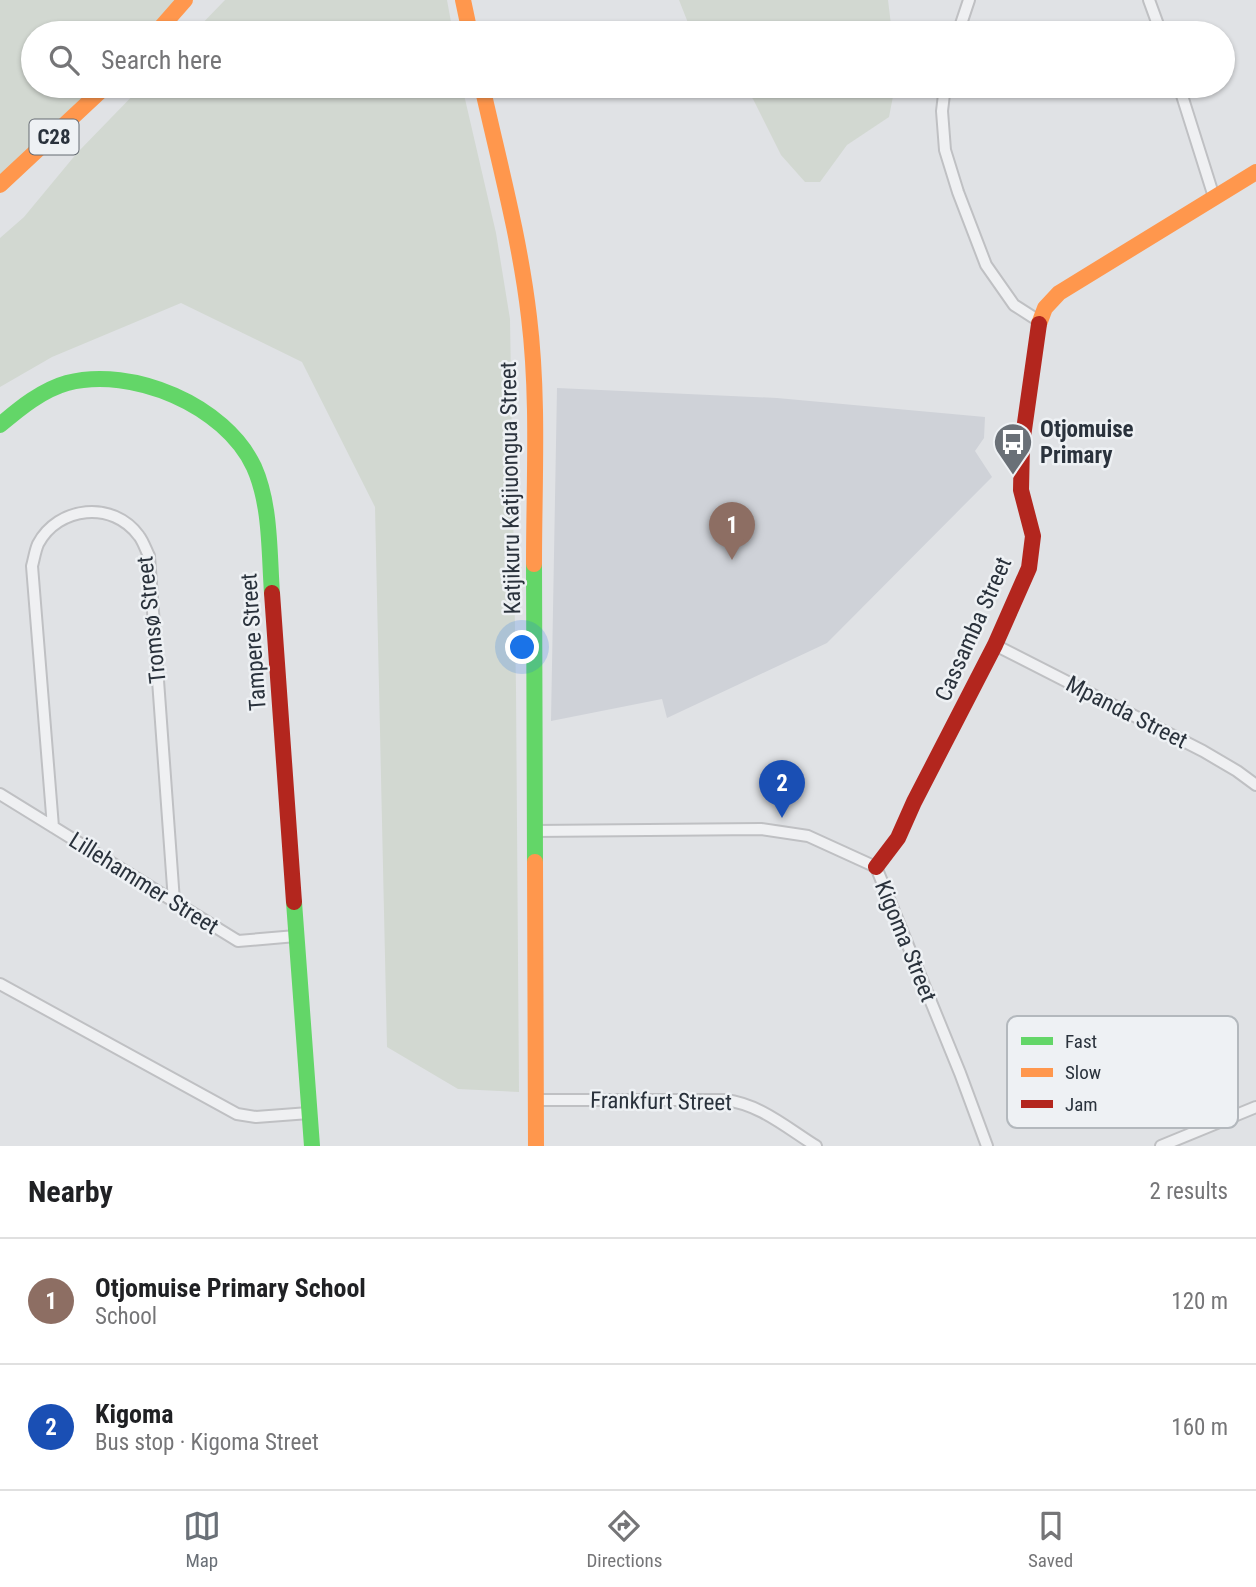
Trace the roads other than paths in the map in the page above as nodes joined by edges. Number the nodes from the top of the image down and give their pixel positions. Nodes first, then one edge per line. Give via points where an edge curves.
1 (186, 0) edge
2 (463, 0) edge
3 (969, 0) edge
4 (1149, 0) edge
5 (167, 21) edge
6 (467, 21) edge
7 (962, 21) edge
8 (1157, 21) edge
9 (94, 98) edge
10 (485, 98) edge
11 (943, 98) edge
12 (1183, 98) edge
13 (1256, 172) edge
14 (0, 185) edge
15 (1213, 197) junction
16 (1039, 321) junction
17 (0, 425) edge
18 (995, 645) junction
19 (1256, 785) edge
20 (0, 794) edge
21 (53, 827) junction
22 (534, 831) junction
23 (876, 867) junction
24 (174, 901) junction
25 (296, 936) junction
26 (0, 984) edge
27 (536, 1100) junction
28 (1256, 1107) edge
29 (309, 1113) junction
30 (1238, 1114) edge
31 (1205, 1128) edge
32 (312, 1146) edge
33 (536, 1146) edge
34 (816, 1146) edge
35 (987, 1146) edge
36 (1161, 1146) edge

1 - 5 street
2 - 6 street
3 - 7 street
4 - 8 street
9 - 14 street, C28
10 - 22 street, Katjikuru Katjiuongua Street via 517,242 534,380
11 - 16 street via 945,150 986,265 1014,305
12 - 15 street
13 - 15 street, Cassamba Street
15 - 16 street, Cassamba Street via 1059,293
16 - 18 street, Cassamba Street via 1022,444 1021,490 1033,536 1029,568
17 - 25 street, Tampere Street via 36,395 69,383 100,378 126,381 195,405 224,428 250,460 269,549
18 - 19 street, Mpanda Street via 1203,751
18 - 23 street, Cassamba Street via 898,838
20 - 21 street, Lillehammer Street
21 - 24 street, Lillehammer Street
21 - 24 street, Tromsø Street via 32,566 38,544 68,515 112,514 140,536 149,556
22 - 23 street, Kigoma Street via 761,829 808,836
22 - 27 street, Katjikuru Katjiuongua Street
23 - 35 street, Kigoma Street
24 - 25 street, Lillehammer Street via 238,941
25 - 29 street, Tampere Street
26 - 29 street via 237,1114
27 - 33 street, Katjikuru Katjiuongua Street
27 - 34 street, Frankfurt Street via 743,1102
28 - 30 street
29 - 32 street, Tampere Street
31 - 36 street

